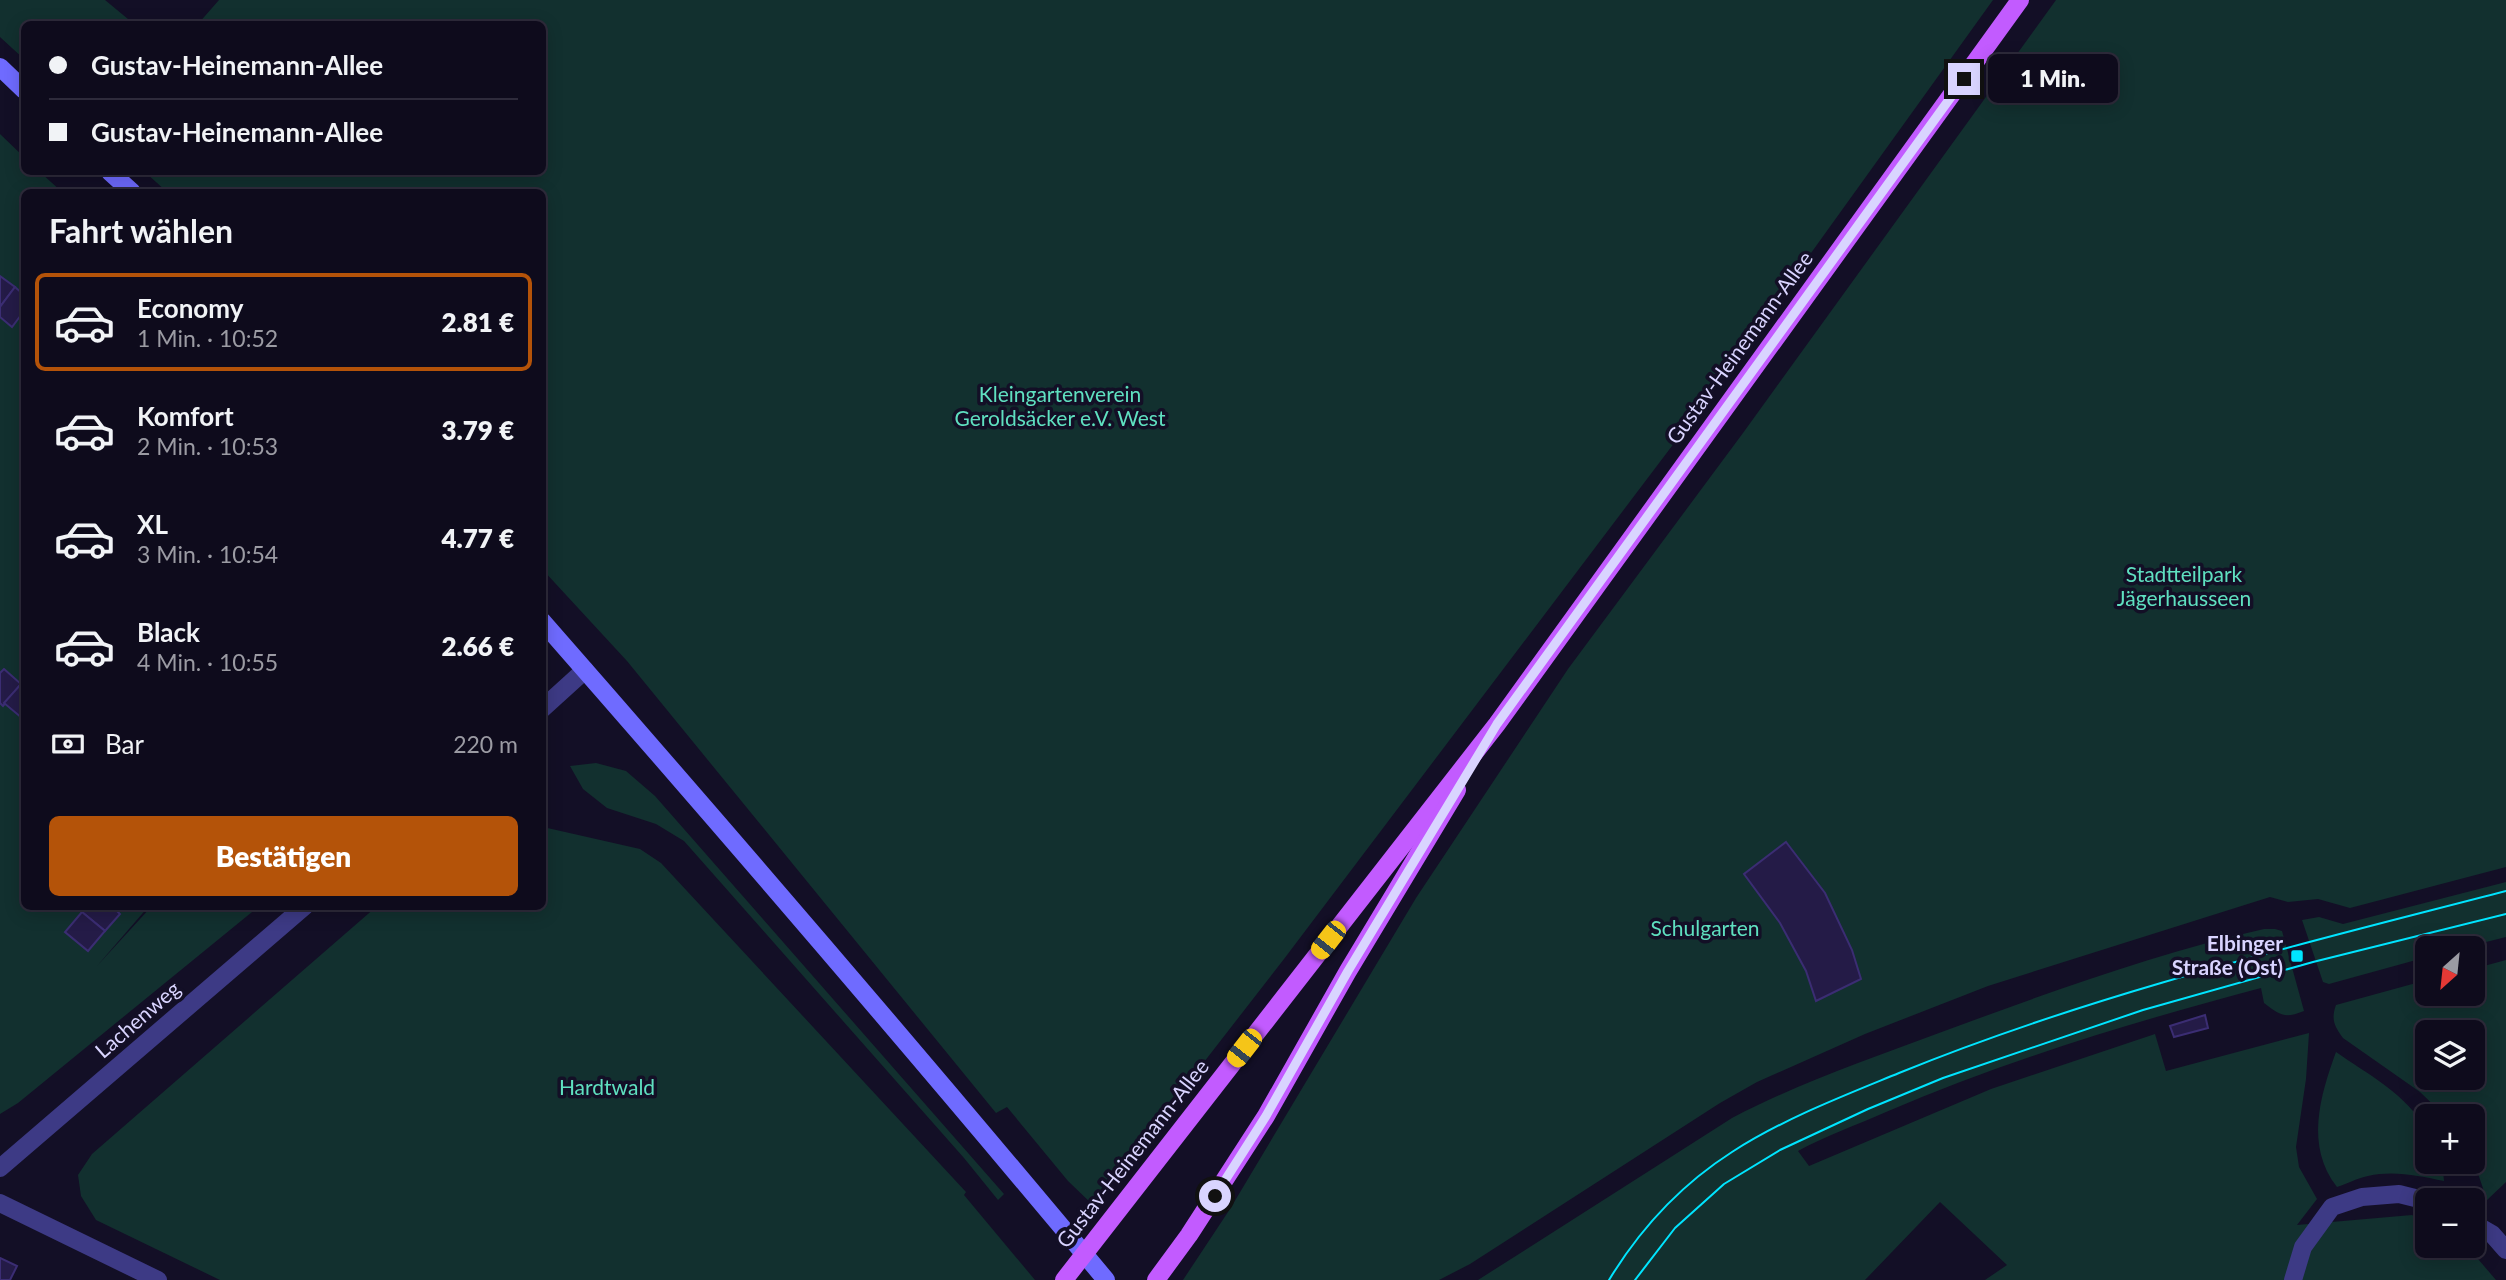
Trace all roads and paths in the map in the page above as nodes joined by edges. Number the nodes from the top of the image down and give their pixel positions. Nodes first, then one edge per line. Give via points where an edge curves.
1 (2020, 0) edge
2 (0, 67) edge
3 (21, 87) edge
4 (113, 175) edge
5 (129, 189) edge
6 (546, 626) edge
7 (585, 670) junction
8 (546, 705) edge
9 (1497, 724) junction
10 (300, 910) edge
11 (0, 1168) edge
12 (2415, 1198) edge
13 (0, 1203) edge
14 (2485, 1230) edge
15 (2506, 1250) edge
16 (137, 1275) edge
17 (158, 1280) edge
18 (1064, 1280) edge
19 (1106, 1280) edge
20 (1156, 1280) edge
21 (2293, 1280) edge

1 - 9 main road, Gustav-Heinemann-Allee
2 - 3 street
4 - 5 street
6 - 7 street
7 - 8 street
7 - 19 street
9 - 18 main road, Gustav-Heinemann-Allee
9 - 20 main road, Gustav-Heinemann-Allee via 1266,1116
10 - 11 street, Lachenweg
12 - 21 street via 2399,1194 2362,1197 2332,1207 2303,1247
13 - 16 street
14 - 15 street
16 - 17 street

